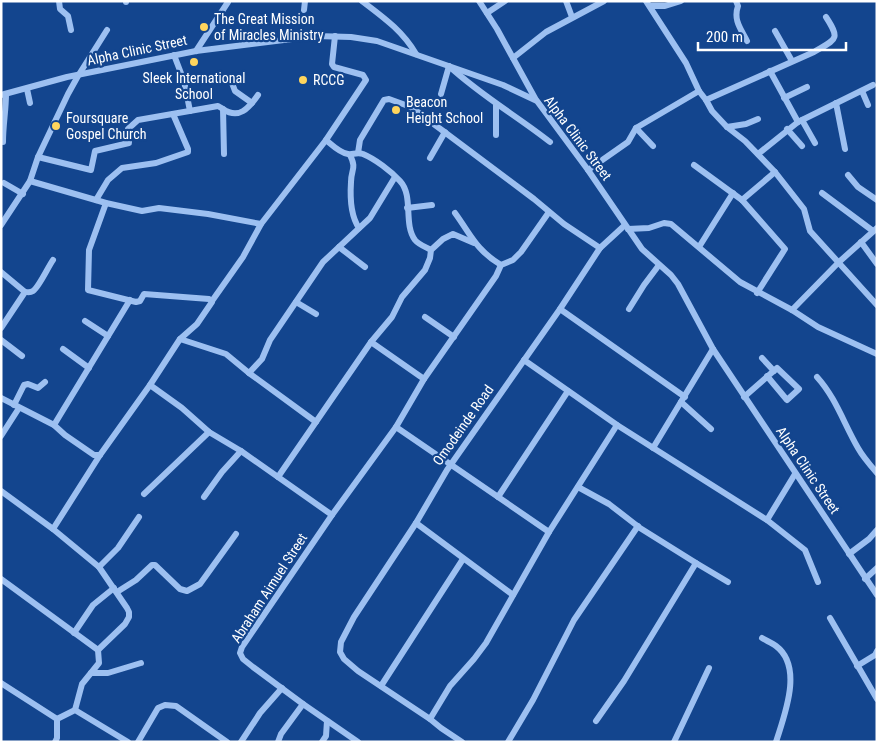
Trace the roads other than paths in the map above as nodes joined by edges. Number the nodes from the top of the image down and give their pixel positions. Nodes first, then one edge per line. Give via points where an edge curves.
1 (58, 1) edge
2 (305, 1) edge
3 (479, 1) edge
4 (505, 1) edge
5 (566, 1) edge
6 (604, 1) edge
7 (681, 1) edge
8 (736, 1) edge
9 (228, 2) edge
10 (363, 2) edge
11 (648, 4) edge
12 (304, 10) dead end
13 (487, 13) junction
14 (572, 17) junction
15 (826, 17) dead end
16 (70, 30) dead end
17 (107, 30) dead end
18 (775, 31) dead end
19 (335, 36) junction
20 (747, 41) dead end
21 (196, 51) junction
22 (416, 54) junction
23 (174, 55) junction
24 (513, 58) junction
25 (792, 61) junction
26 (450, 66) junction
27 (770, 71) junction
28 (78, 76) junction
29 (492, 81) junction
30 (232, 83) dead end
31 (471, 83) junction
32 (873, 86) dead end
33 (807, 87) dead end
34 (27, 89) junction
35 (699, 91) junction
36 (862, 91) junction
37 (441, 94) dead end
38 (4, 95) edge
39 (258, 96) dead end
40 (784, 98) junction
41 (706, 100) junction
42 (537, 101) junction
43 (30, 103) dead end
44 (252, 103) junction
45 (836, 103) junction
46 (496, 105) junction
47 (868, 105) dead end
48 (224, 109) junction
49 (190, 111) junction
50 (173, 114) junction
51 (758, 119) dead end
52 (800, 121) junction
53 (728, 127) junction
54 (636, 128) junction
55 (788, 129) junction
56 (445, 132) junction
57 (496, 135) dead end
58 (326, 140) junction
59 (3, 142) dead end
60 (550, 142) dead end
61 (815, 143) dead end
62 (653, 146) dead end
63 (802, 146) dead end
64 (845, 148) dead end
65 (358, 153) junction
66 (224, 154) dead end
67 (758, 154) junction
68 (350, 155) junction
69 (38, 156) junction
70 (430, 158) dead end
71 (694, 165) dead end
72 (588, 170) junction
73 (775, 172) junction
74 (848, 175) dead end
75 (395, 177) junction
76 (30, 181) junction
77 (4, 183) dead end
78 (733, 193) junction
79 (822, 193) dead end
80 (23, 194) junction
81 (96, 200) junction
82 (742, 200) junction
83 (877, 200) edge
84 (106, 203) junction
85 (432, 205) dead end
86 (407, 208) junction
87 (549, 212) junction
88 (455, 213) dead end
89 (1, 224) edge
90 (261, 224) junction
91 (627, 227) junction
92 (359, 228) junction
93 (875, 229) edge
94 (861, 242) junction
95 (474, 243) junction
96 (339, 247) junction
97 (699, 247) junction
98 (600, 248) junction
99 (431, 250) junction
100 (53, 260) dead end
101 (839, 262) junction
102 (877, 264) edge
103 (659, 265) junction
104 (500, 266) junction
105 (365, 267) dead end
106 (1, 272) edge
107 (25, 292) junction
108 (757, 293) junction
109 (130, 300) junction
110 (212, 301) junction
111 (296, 302) junction
112 (877, 305) edge
113 (560, 309) junction
114 (629, 309) dead end
115 (792, 310) junction
116 (316, 314) dead end
117 (425, 317) dead end
118 (85, 321) dead end
119 (1, 328) edge
120 (108, 336) junction
121 (454, 337) junction
122 (180, 339) junction
123 (1, 340) edge
124 (371, 342) junction
125 (63, 349) dead end
126 (713, 349) junction
127 (875, 352) edge
128 (22, 356) dead end
129 (762, 358) dead end
130 (524, 360) junction
131 (89, 368) junction
132 (774, 370) junction
133 (249, 373) junction
134 (767, 376) junction
135 (817, 377) dead end
136 (424, 379) junction
137 (46, 382) dead end
138 (150, 384) junction
139 (568, 391) junction
140 (744, 397) junction
141 (1, 398) edge
142 (683, 400) junction
143 (16, 407) junction
144 (316, 422) junction
145 (617, 425) junction
146 (54, 426) junction
147 (396, 427) junction
148 (711, 429) dead end
149 (209, 432) junction
150 (1, 436) edge
151 (653, 448) junction
152 (241, 451) junction
153 (100, 455) junction
154 (451, 465) junction
155 (877, 473) edge
156 (795, 474) junction
157 (278, 477) junction
158 (578, 487) junction
159 (1, 491) edge
160 (144, 494) dead end
161 (204, 497) dead end
162 (498, 497) junction
163 (332, 515) junction
164 (139, 516) dead end
165 (767, 520) junction
166 (416, 523) junction
167 (638, 526) junction
168 (53, 529) junction
169 (877, 530) edge
170 (549, 532) junction
171 (236, 534) dead end
172 (849, 554) junction
173 (463, 559) junction
174 (696, 564) junction
175 (99, 568) junction
176 (877, 568) edge
177 (1, 579) edge
178 (865, 579) junction
179 (728, 582) dead end
180 (818, 582) dead end
181 (116, 590) junction
182 (513, 595) junction
183 (877, 595) edge
184 (830, 618) dead end
185 (74, 632) junction
186 (762, 638) dead end
187 (98, 650) junction
188 (877, 651) edge
189 (140, 663) dead end
190 (857, 666) junction
191 (709, 668) dead end
192 (91, 673) junction
193 (1, 683) edge
194 (380, 686) junction
195 (282, 688) junction
196 (877, 699) edge
197 (303, 704) junction
198 (75, 710) junction
199 (58, 719) junction
200 (430, 719) junction
201 (327, 721) junction
202 (596, 722) dead end
203 (55, 742) edge
204 (128, 742) edge
205 (138, 742) edge
206 (227, 742) edge
207 (241, 742) edge
208 (278, 742) edge
209 (322, 742) edge
210 (358, 742) edge
211 (462, 742) edge
212 (508, 742) edge
213 (674, 742) edge
214 (776, 742) edge

1 - 16 street via 60,9 68,16
2 - 12 street
3 - 13 street
4 - 13 street
5 - 14 street
6 - 14 street
7 - 11 street via 665,6
8 - 20 street via 737,21
9 - 21 street
10 - 22 street via 400,32
11 - 35 street via 686,63
13 - 24 street
14 - 24 street via 546,32
15 - 25 street via 835,31 833,39
17 - 28 street
18 - 25 street
19 - 21 street, Alpha Clinic Street via 301,37
19 - 22 street, Alpha Clinic Street via 377,41
19 - 58 street via 334,67 363,75 366,80
21 - 23 street, Alpha Clinic Street
22 - 26 street, Alpha Clinic Street
23 - 28 street, Alpha Clinic Street
23 - 49 street
24 - 42 street
25 - 27 street
26 - 29 street, Alpha Clinic Street
26 - 31 street
26 - 37 street
27 - 40 street
27 - 41 street
28 - 34 street, Alpha Clinic Street
28 - 69 street
29 - 31 street
29 - 42 street, Alpha Clinic Street
30 - 44 street via 235,91
31 - 46 street
32 - 36 street
33 - 40 street
34 - 38 street, Alpha Clinic Street
34 - 43 street
35 - 41 street
35 - 54 street
36 - 45 street
36 - 47 street
38 - 59 street
39 - 44 street
40 - 52 street
41 - 53 street
42 - 72 street, Alpha Clinic Street
44 - 48 street via 237,114
45 - 52 street
45 - 64 street
46 - 57 street
46 - 60 street
48 - 49 street via 218,106
48 - 66 street
49 - 50 street
50 - 69 street via 138,120 128,129 129,143 95,151 92,170
50 - 81 street via 188,152 156,163 122,168 108,180
51 - 53 street
52 - 55 street
52 - 61 street
53 - 67 street
54 - 62 street
54 - 72 street via 628,142
55 - 63 street
55 - 67 street
56 - 65 street via 415,109 384,100 360,140
56 - 70 street
56 - 87 street
58 - 68 street
58 - 90 street
65 - 68 street
65 - 75 street
67 - 73 street
68 - 92 street via 354,166 350,182 352,215
69 - 76 street
71 - 78 street
72 - 91 street, Alpha Clinic Street
73 - 82 street
73 - 101 street via 804,209 810,231
74 - 83 street via 858,187
75 - 86 street via 404,186
75 - 92 street via 370,218
76 - 80 street
76 - 81 street
77 - 80 street
78 - 82 street
78 - 97 street
79 - 93 street
80 - 89 street
81 - 84 street
82 - 108 street via 785,249
84 - 90 street via 142,211 160,208
84 - 109 street via 89,250 87,288 91,292
85 - 86 street
86 - 99 street via 414,239
87 - 98 street
87 - 104 street via 521,252
88 - 95 street
90 - 110 street via 243,257
91 - 97 street via 649,228 667,223
91 - 98 street, Omodeinde Road
91 - 103 street, Alpha Clinic Street via 642,250
92 - 96 street
93 - 94 street
94 - 101 street
94 - 102 street
95 - 99 street via 453,234
95 - 104 street
96 - 105 street
96 - 111 street via 323,262
97 - 108 street via 735,279
98 - 113 street, Omodeinde Road
99 - 124 street via 425,270
100 - 107 street via 33,291
101 - 112 street
101 - 115 street
103 - 114 street
103 - 126 street, Alpha Clinic Street via 678,284
104 - 121 street
106 - 107 street
107 - 119 street
108 - 115 street
109 - 110 street via 138,302 144,294
109 - 120 street
110 - 122 street via 197,324
111 - 116 street
111 - 133 street via 270,340 262,359
113 - 130 street, Omodeinde Road
113 - 142 street
115 - 127 street via 818,327
117 - 121 street
118 - 120 street
120 - 131 street
121 - 136 street
122 - 133 street via 226,354
122 - 138 street
123 - 128 street
124 - 136 street
124 - 144 street
125 - 131 street
126 - 140 street, Alpha Clinic Street
126 - 142 street
129 - 132 street
130 - 139 street
130 - 154 street, Omodeinde Road
131 - 146 street
132 - 134 street
132 - 134 street via 777,368 799,389 787,400
133 - 144 street
134 - 140 street
135 - 155 street via 834,401 859,450
136 - 147 street
137 - 143 street via 38,388 24,385
138 - 149 street
138 - 153 street
139 - 145 street
139 - 162 street
140 - 156 street, Alpha Clinic Street
141 - 143 street
142 - 148 street
142 - 151 street
143 - 146 street
143 - 150 street
144 - 157 street
145 - 151 street
145 - 158 street
146 - 153 street via 94,455
147 - 154 street
147 - 163 street
149 - 152 street
149 - 160 street
151 - 165 street
152 - 157 street
152 - 161 street
153 - 168 street
154 - 162 street
154 - 166 street, Omodeinde Road
156 - 165 street
156 - 172 street, Alpha Clinic Street
157 - 163 street
158 - 167 street
158 - 170 street
159 - 168 street
162 - 170 street
163 - 195 street, Abraham Aimuel Street via 240,653 243,659
164 - 175 street via 118,548
165 - 180 street via 804,550
166 - 173 street
166 - 194 street, Omodeinde Road via 341,642 340,652 344,659
167 - 174 street
167 - 212 street via 574,620
168 - 175 street
169 - 172 street
170 - 182 street
171 - 181 street via 200,584 187,591 180,589 155,565
172 - 178 street, Alpha Clinic Street
173 - 182 street
173 - 194 street
174 - 179 street
174 - 202 street
175 - 181 street
176 - 178 street
177 - 185 street
178 - 183 street, Alpha Clinic Street
181 - 185 street via 93,605
181 - 187 street via 129,612 129,618
182 - 200 street via 486,643 450,686
184 - 190 street
185 - 187 street
186 - 214 street via 784,654 788,667 789,700
187 - 192 street via 99,664
188 - 190 street
189 - 192 street via 108,674
190 - 196 street
191 - 213 street
192 - 198 street via 82,684
193 - 199 street
194 - 200 street
195 - 197 street
195 - 207 street
197 - 201 street
197 - 208 street
198 - 199 street
198 - 204 street
199 - 203 street
200 - 211 street
201 - 209 street via 326,736
201 - 210 street
205 - 206 street via 158,708 165,705 176,706

